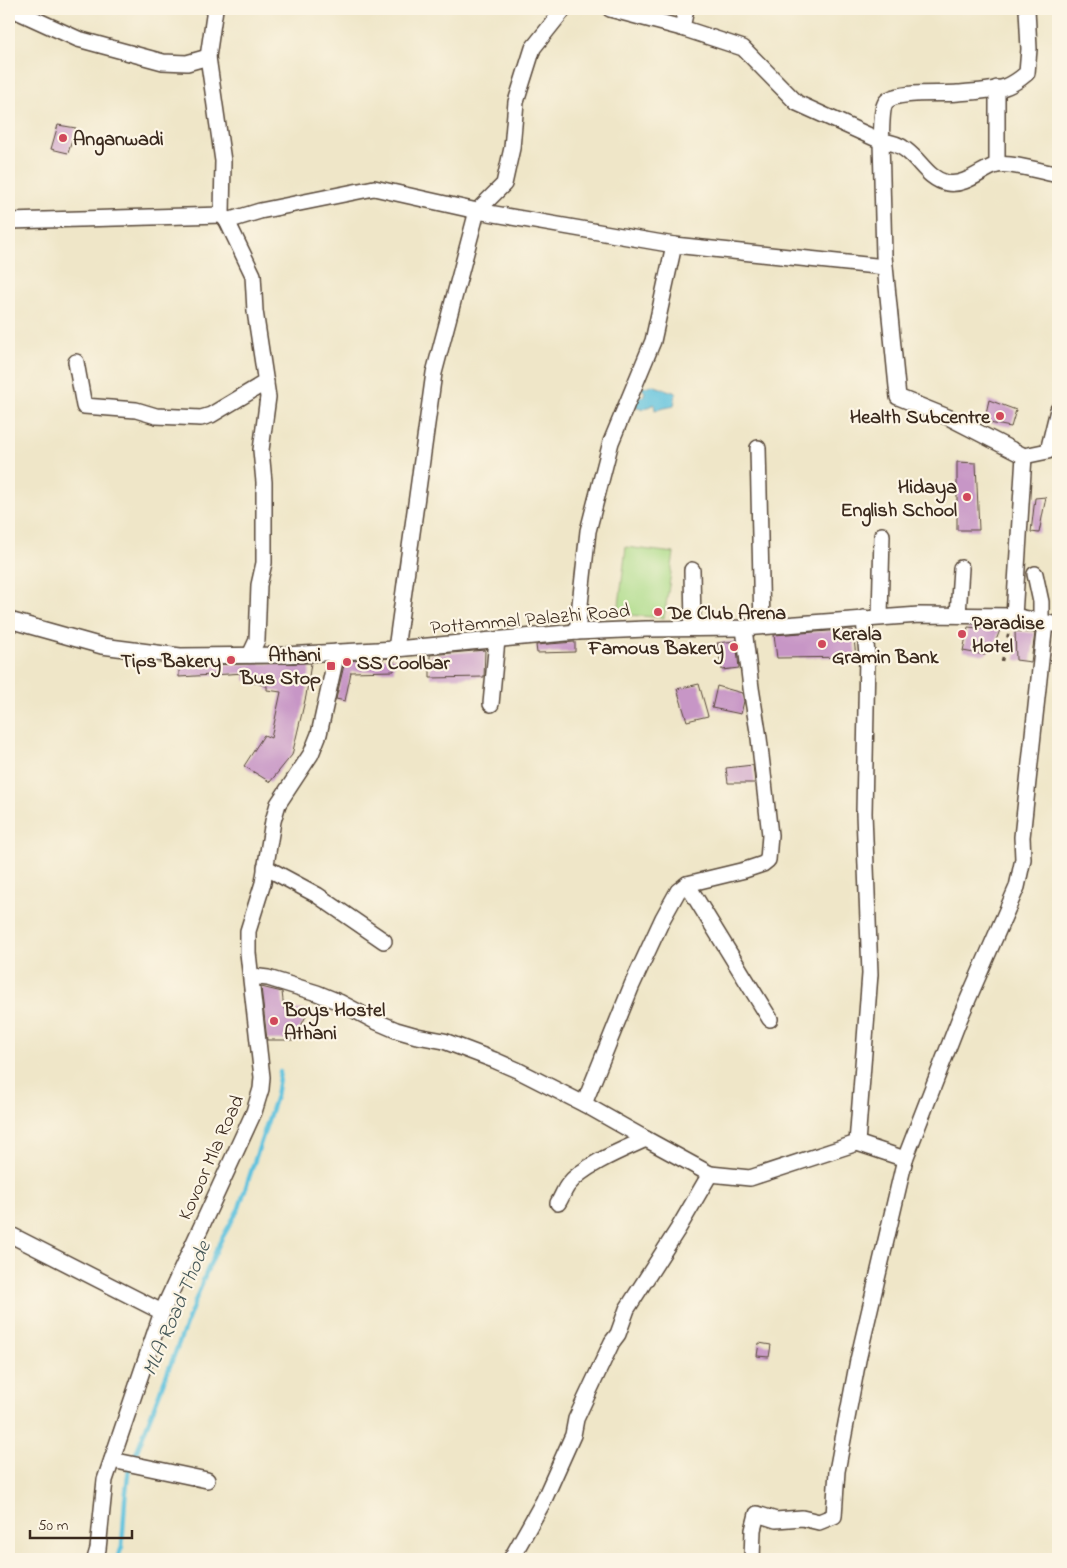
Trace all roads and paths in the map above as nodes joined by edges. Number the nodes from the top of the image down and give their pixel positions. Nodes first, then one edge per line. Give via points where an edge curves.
1 (12, 9) edge
2 (215, 9) edge
3 (564, 9) edge
4 (610, 9) edge
5 (686, 9) edge
6 (1027, 9) edge
7 (682, 28) junction
8 (208, 57) junction
9 (997, 88) junction
10 (881, 141) junction
11 (997, 165) junction
12 (1058, 175) edge
13 (477, 210) junction
14 (225, 218) junction
15 (9, 221) edge
16 (674, 245) junction
17 (885, 266) junction
18 (76, 362) dead end
19 (266, 382) junction
20 (1058, 410) edge
21 (758, 448) dead end
22 (1024, 456) junction
23 (882, 535) dead end
24 (961, 568) dead end
25 (692, 570) dead end
26 (1035, 574) dead end
27 (958, 616) junction
28 (1013, 616) junction
29 (880, 617) junction
30 (860, 619) junction
31 (9, 620) edge
32 (1048, 623) edge
33 (762, 626) junction
34 (693, 628) junction
35 (744, 628) junction
36 (578, 632) junction
37 (497, 640) junction
38 (396, 649) junction
39 (337, 652) junction
40 (250, 655) junction
41 (860, 661) dead end
42 (1002, 661) dead end
43 (491, 704) dead end
44 (265, 867) junction
45 (687, 884) junction
46 (384, 941) dead end
47 (251, 976) junction
48 (770, 1019) dead end
49 (584, 1104) junction
50 (646, 1139) junction
51 (857, 1143) junction
52 (905, 1160) junction
53 (710, 1174) junction
54 (558, 1203) dead end
55 (9, 1234) edge
56 (162, 1312) junction
57 (112, 1460) junction
58 (207, 1480) dead end
59 (95, 1559) edge
60 (511, 1559) edge
61 (752, 1559) edge

1 - 8 street via 78,39 163,62 187,63
2 - 8 street
3 - 13 street via 533,48 516,102 512,148 504,184
4 - 7 street
5 - 7 street
6 - 9 street via 1030,49 1027,73 1018,82
7 - 10 street via 743,48 797,104
8 - 14 street via 223,161
9 - 10 street via 957,94 916,94 889,100 885,103
9 - 11 street
10 - 11 street via 893,142 906,150 934,179 950,184 974,177
10 - 17 street
11 - 12 street
13 - 14 street via 374,188
13 - 16 street
13 - 38 street via 434,374
14 - 15 street
14 - 19 street via 253,275
16 - 17 street
16 - 36 street via 653,341 611,442 588,531
17 - 22 street via 898,397 950,418
18 - 19 street via 84,406 136,410 156,416 201,418 211,415
19 - 40 street via 268,397 261,450 264,563 259,585 257,640
20 - 22 street via 1048,451
21 - 33 street
22 - 28 street
23 - 29 street
24 - 27 street
25 - 34 street
26 - 32 street
27 - 28 street, Pottammal Palazhi Road
27 - 29 street, Pottammal Palazhi Road
28 - 32 street, Pottammal Palazhi Road
28 - 42 path
29 - 30 street, Pottammal Palazhi Road
30 - 33 street, Pottammal Palazhi Road
30 - 41 street
30 - 51 street via 867,656 864,813 870,974
31 - 40 street, Pottammal Palazhi Road via 102,646 180,656
32 - 52 street via 1022,837 1024,859 1017,887 959,1020
33 - 35 street, Pottammal Palazhi Road
34 - 35 street, Pottammal Palazhi Road
34 - 36 street, Pottammal Palazhi Road
35 - 45 street via 770,835 768,860 745,870
36 - 37 street, Pottammal Palazhi Road
37 - 38 street, Pottammal Palazhi Road
37 - 43 street
38 - 39 street, Pottammal Palazhi Road
39 - 40 street, Pottammal Palazhi Road
39 - 44 street, Kovoor Mla Road via 319,734 311,754 278,804
44 - 46 street via 317,895
44 - 47 street, Kovoor Mla Road via 248,931
45 - 48 street
45 - 49 street via 678,891 648,950
47 - 49 street via 317,993 390,1028 444,1041 486,1057
47 - 56 street, Kovoor Mla Road via 261,1089 254,1112
49 - 50 street
50 - 53 street
50 - 54 street via 577,1176
51 - 52 street
51 - 53 street via 750,1178
52 - 61 street via 858,1360 837,1470 834,1516 819,1522 802,1518 776,1520 757,1514
53 - 60 street via 627,1309 580,1410 573,1435 543,1502
55 - 56 street
56 - 57 street, Kovoor Mla Road
57 - 58 street
57 - 59 street, Kovoor Mla Road via 105,1480

